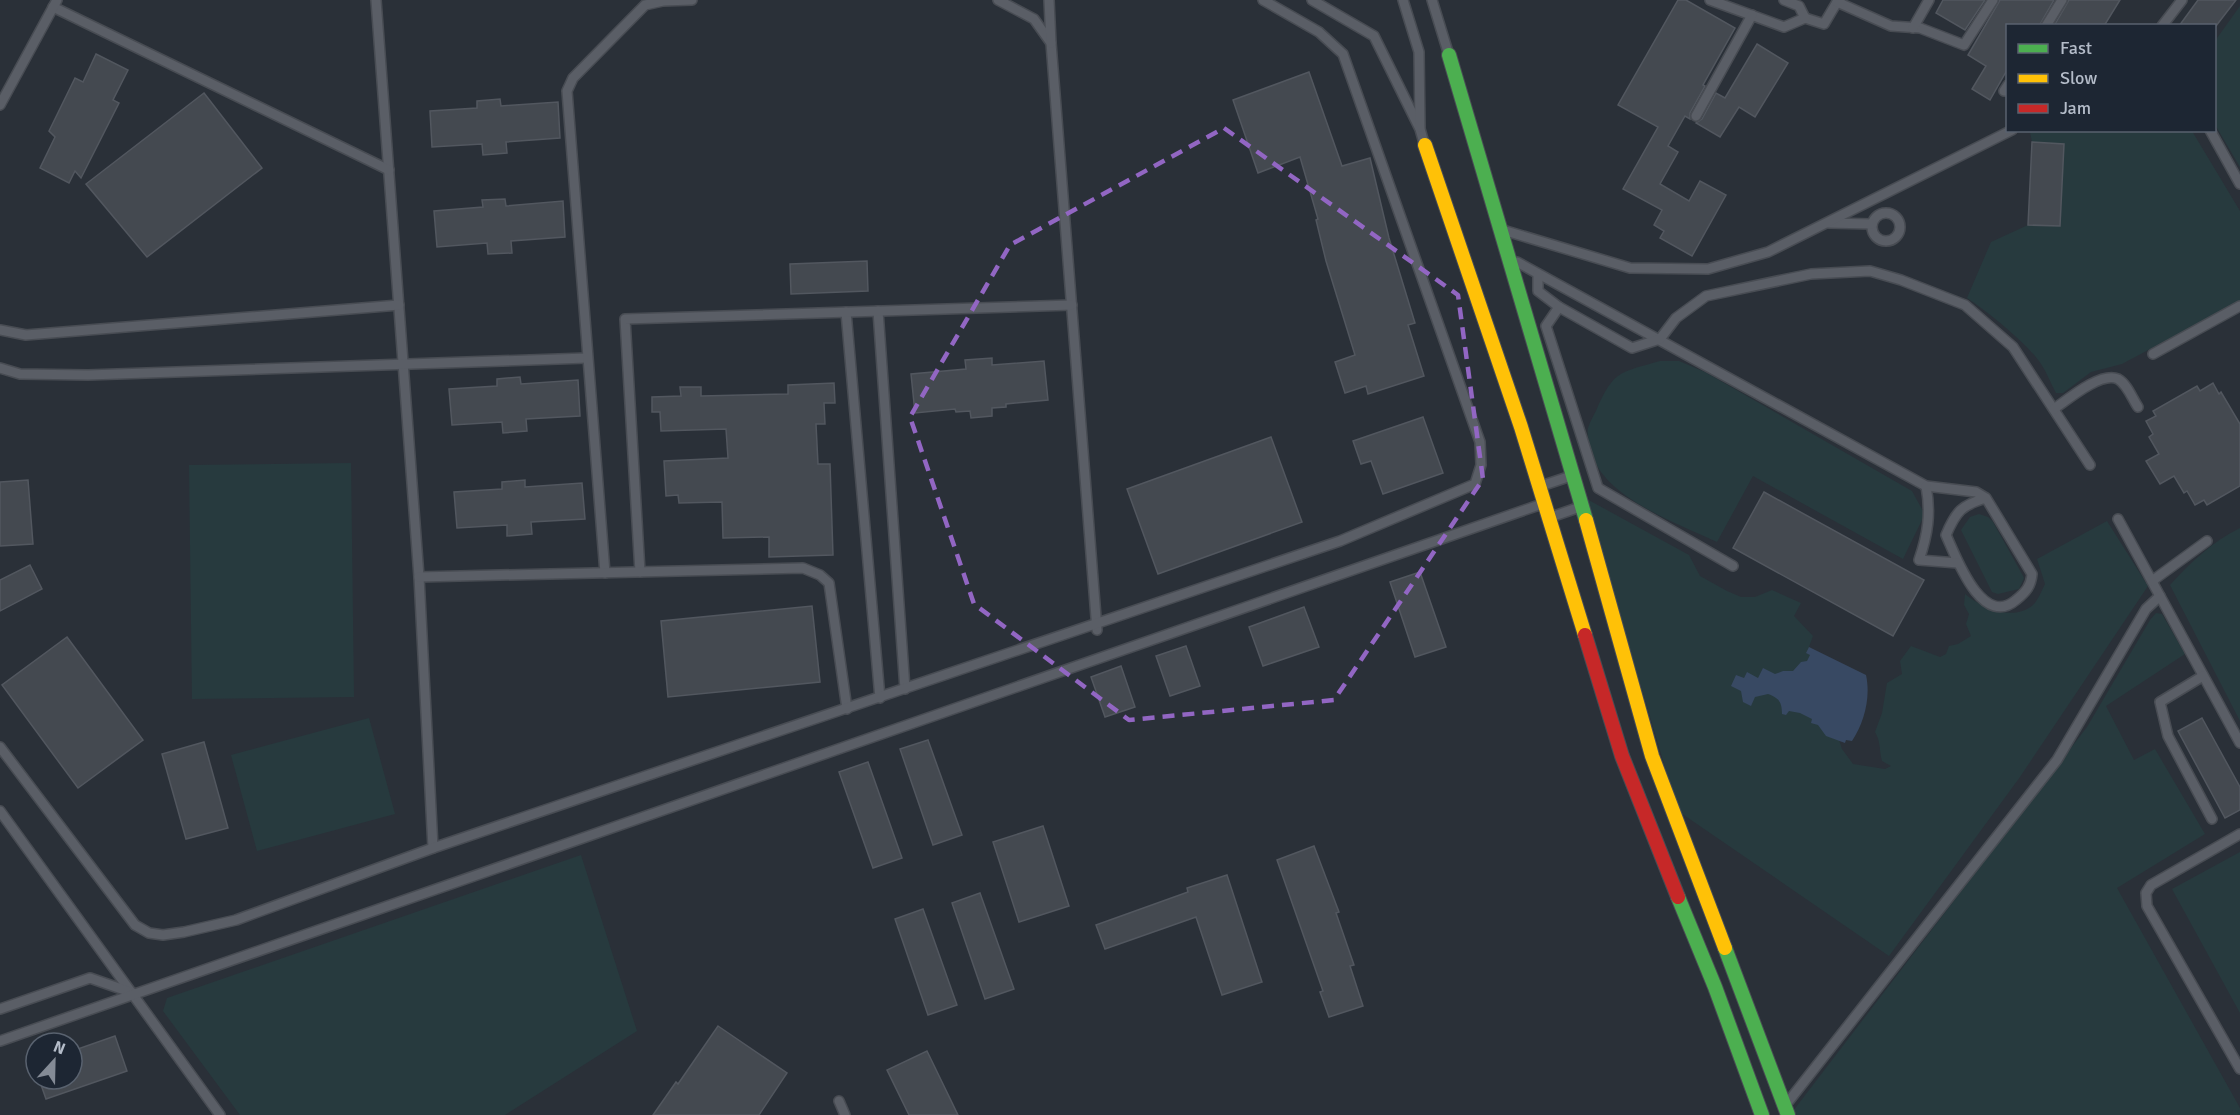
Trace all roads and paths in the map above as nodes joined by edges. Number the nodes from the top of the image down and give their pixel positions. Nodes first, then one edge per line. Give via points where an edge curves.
1 (376, 0) edge
2 (668, 0) edge
3 (692, 0) edge
4 (998, 0) edge
5 (1049, 0) edge
6 (1263, 0) edge
7 (1312, 0) edge
8 (1403, 0) edge
9 (1432, 0) edge
10 (1710, 0) edge
11 (1784, 0) edge
12 (1929, 0) edge
13 (1993, 0) edge
14 (2062, 0) edge
15 (2169, 0) edge
16 (1838, 1) edge
17 (55, 3) edge
18 (2180, 3) edge
19 (1752, 15) junction
20 (1805, 18) junction
21 (2047, 24) edge
22 (2164, 24) edge
23 (1913, 28) junction
24 (1051, 43) junction
25 (1449, 55) joint
26 (0, 105) edge
27 (1696, 116) dead end
28 (1420, 129) junction
29 (2008, 132) edge
30 (2211, 132) edge
31 (1425, 145) joint
32 (389, 170) junction
33 (2240, 184) edge
34 (1826, 224) junction
35 (1872, 224) dead end
36 (1501, 230) junction
37 (1509, 258) junction
38 (1539, 274) junction
39 (399, 305) junction
40 (1072, 305) junction
41 (2240, 306) edge
42 (1559, 307) junction
43 (878, 311) junction
44 (846, 312) junction
45 (0, 330) edge
46 (1660, 339) junction
47 (2153, 354) dead end
48 (587, 358) junction
49 (403, 364) junction
50 (0, 368) edge
51 (2138, 406) dead end
52 (2054, 409) junction
53 (2090, 465) dead end
54 (1574, 475) junction
55 (1926, 486) junction
56 (1539, 487) junction
57 (1986, 498) junction
58 (1544, 503) junction
59 (1582, 506) junction
60 (1549, 518) junction
61 (2118, 519) dead end
62 (2208, 541) dead end
63 (1958, 563) junction
64 (1733, 566) dead end
65 (640, 572) junction
66 (605, 573) junction
67 (418, 577) junction
68 (2152, 581) junction
69 (2160, 596) junction
70 (1097, 627) junction
71 (2203, 676) junction
72 (905, 689) junction
73 (880, 698) junction
74 (847, 709) junction
75 (2240, 743) edge
76 (0, 747) edge
77 (0, 811) edge
78 (2212, 819) dead end
79 (2240, 834) edge
80 (432, 848) junction
81 (133, 993) junction
82 (0, 1009) edge
83 (0, 1041) edge
84 (2240, 1069) edge
85 (839, 1101) dead end
86 (1786, 1111) edge
87 (220, 1115) edge
88 (845, 1115) edge
89 (1762, 1115) edge

1 - 32 lane
2 - 3 lane
2 - 48 lane via 645,5 573,78 567,91
4 - 24 lane via 1034,19
5 - 24 lane
6 - 70 lane via 1319,32 1343,54 1480,442 1481,465 1475,484 1340,541
7 - 28 lane via 1374,36
8 - 28 lane via 1419,52
9 - 25 lane
10 - 19 lane
11 - 20 lane via 1799,6
12 - 23 lane
13 - 23 lane via 1964,45
14 - 21 lane
15 - 18 lane
16 - 20 lane via 1824,24
16 - 23 lane via 1891,26
17 - 26 lane
17 - 32 lane
18 - 22 lane
19 - 20 lane via 1784,27
19 - 27 lane
24 - 40 lane
25 - 36 street
28 - 31 lane
29 - 34 lane
30 - 33 lane
31 - 56 street
32 - 39 lane
34 - 35 lane
34 - 36 lane via 1768,252 1708,269 1630,268
36 - 37 street
37 - 38 lane
37 - 54 street
38 - 42 lane via 1538,291
38 - 46 lane
39 - 45 lane via 26,335
39 - 49 lane
40 - 43 lane
40 - 70 lane
41 - 47 lane
42 - 46 lane via 1632,348
42 - 64 lane via 1546,326 1598,488
43 - 44 lane
43 - 72 lane
44 - 65 lane via 626,319
44 - 73 lane
46 - 52 lane via 1676,318 1706,296 1811,274 1870,271 1965,305 2013,347
46 - 55 lane
48 - 49 lane
48 - 66 lane
49 - 50 lane via 88,375 20,374
49 - 67 lane
51 - 52 lane via 2118,379 2108,377 2090,384
52 - 53 lane
54 - 56 lane
54 - 59 street
55 - 57 lane via 1976,492
55 - 63 lane via 1929,522 1920,560
56 - 58 street
57 - 63 lane via 1967,504 1951,523 1946,535
57 - 63 lane via 2032,574 2031,584 2011,604 1991,605 1979,598
58 - 60 street
58 - 81 lane
59 - 60 lane
59 - 86 street via 1652,756
60 - 89 street via 1622,756
61 - 68 lane
62 - 68 lane
65 - 66 lane
65 - 74 lane via 803,568 820,575 829,584
66 - 67 lane
67 - 80 lane
68 - 69 lane
69 - 71 lane
69 - 86 lane via 2146,609 2057,760
70 - 72 lane
71 - 75 lane
71 - 78 lane via 2160,702 2168,736
72 - 73 lane
73 - 74 lane
74 - 80 lane
76 - 80 lane via 135,925 149,933 184,933 236,920
77 - 81 lane
79 - 84 lane via 2151,885 2146,893 2147,906
81 - 82 lane via 90,978
81 - 83 lane
81 - 87 lane
85 - 88 lane

